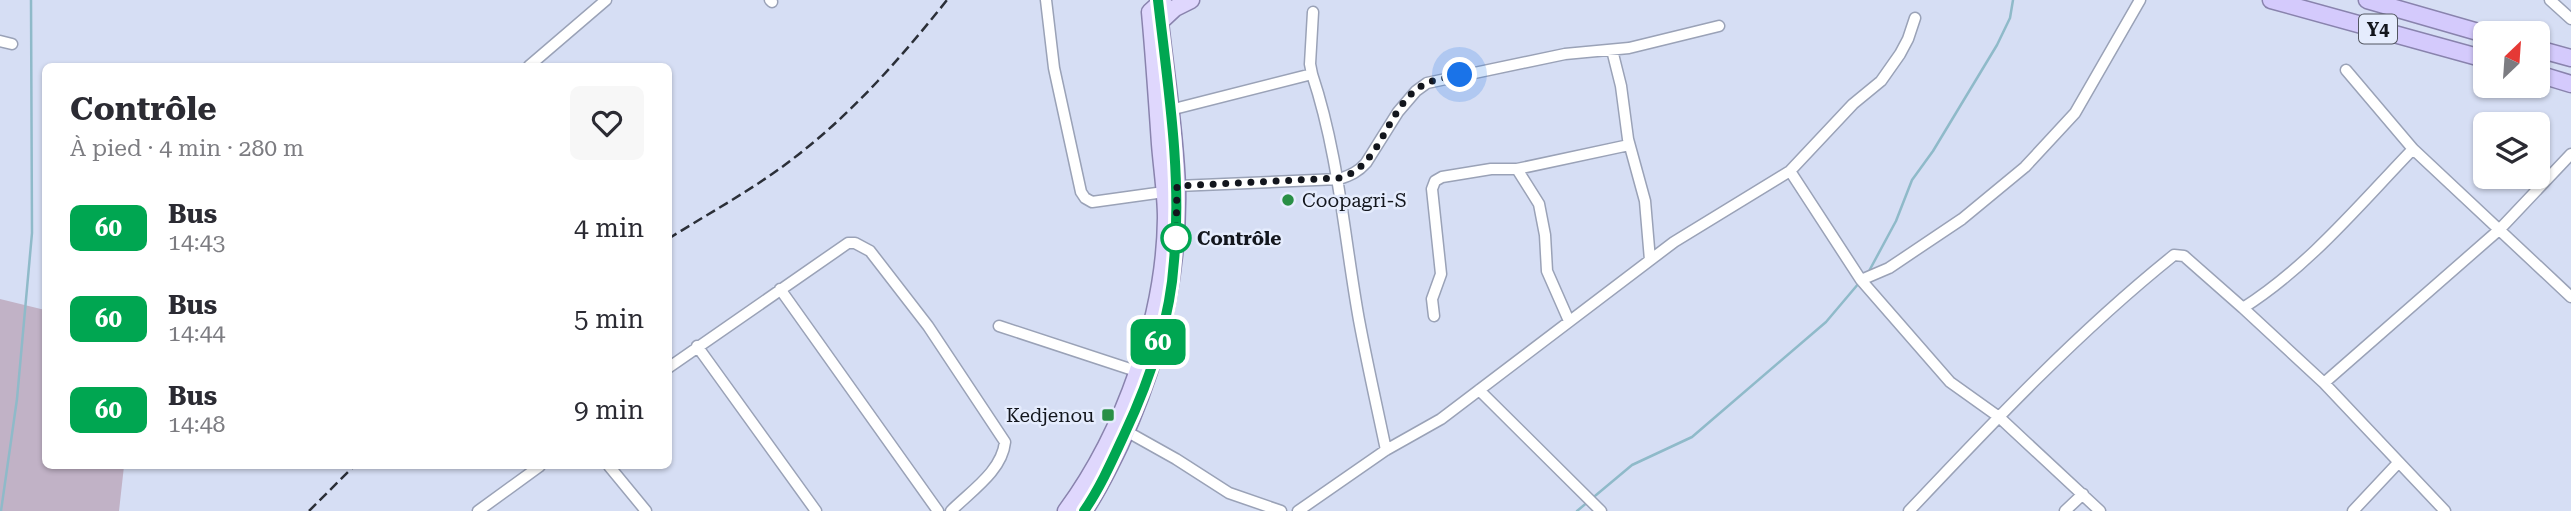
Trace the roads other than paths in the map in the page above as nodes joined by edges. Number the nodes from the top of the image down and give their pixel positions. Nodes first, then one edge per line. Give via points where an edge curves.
1 (606, 0) edge
2 (1046, 0) edge
3 (1163, 0) edge
4 (1191, 0) edge
5 (2140, 0) edge
6 (2271, 0) edge
7 (2367, 0) edge
8 (2550, 0) edge
9 (1313, 12) dead end
10 (1915, 18) dead end
11 (2571, 19) edge
12 (1719, 26) dead end
13 (2473, 31) edge
14 (0, 41) edge
15 (12, 44) dead end
16 (1612, 50) junction
17 (2550, 52) edge
18 (2473, 57) edge
19 (2571, 58) edge
20 (532, 63) edge
21 (2346, 70) dead end
22 (1312, 74) junction
23 (2550, 78) edge
24 (2571, 84) edge
25 (1170, 110) junction
26 (1629, 145) junction
27 (2413, 149) junction
28 (2571, 154) edge
29 (1517, 169) junction
30 (1790, 171) junction
31 (1339, 178) junction
32 (1170, 189) junction
33 (2500, 229) junction
34 (1650, 260) junction
35 (1861, 280) junction
36 (780, 289) junction
37 (2571, 297) edge
38 (2243, 309) junction
39 (1434, 316) dead end
40 (1569, 321) junction
41 (999, 326) dead end
42 (697, 346) junction
43 (672, 365) edge
44 (1136, 371) junction
45 (2324, 383) junction
46 (1479, 390) junction
47 (1999, 417) junction
48 (1126, 431) junction
49 (1386, 450) junction
50 (2398, 463) junction
51 (536, 469) edge
52 (611, 469) edge
53 (2082, 494) junction
54 (478, 511) edge
55 (646, 511) edge
56 (816, 511) edge
57 (938, 511) edge
58 (951, 511) edge
59 (1066, 511) edge
60 (1084, 511) edge
61 (1281, 511) edge
62 (1298, 511) edge
63 (1601, 511) edge
64 (1909, 511) edge
65 (2065, 511) edge
66 (2100, 511) edge
67 (2353, 511) edge
68 (2445, 511) edge

1 - 20 street
2 - 32 street via 1054,68 1080,192 1092,202
3 - 32 main road via 1150,12
4 - 25 main road via 1160,22
5 - 35 street via 2075,113 2025,167 1962,219 1889,268
6 - 18 highway, Y4
7 - 13 highway, Y4
8 - 11 street
9 - 22 street
10 - 30 street via 1904,46 1881,81
12 - 16 street
14 - 15 street
16 - 26 street
16 - 31 street via 1565,54 1427,83 1398,112 1358,172
17 - 19 highway
21 - 27 street
22 - 25 street
22 - 31 street
23 - 24 highway
25 - 32 main road
26 - 29 street
26 - 34 street via 1645,201
27 - 33 street
27 - 38 street via 2300,267
28 - 33 street
29 - 39 street via 1491,169 1435,181 1432,189 1441,274 1432,299
29 - 40 street via 1539,204 1547,271
30 - 34 street
30 - 35 street
31 - 32 street
31 - 49 street via 1359,319
32 - 44 main road via 1162,267
32 - 48 main road via 1174,264 1169,299 1147,379
33 - 37 street
33 - 45 street
34 - 40 street
35 - 47 street via 1950,382
36 - 42 street
36 - 57 street
36 - 58 street via 848,243 855,243 870,251 928,326 1005,442 997,466
38 - 45 street
38 - 47 street via 2184,256 2174,255 2132,289
40 - 46 street
41 - 44 street
42 - 43 street
42 - 56 street
44 - 59 main road via 1103,453
45 - 50 street
46 - 49 street via 1441,419
46 - 63 street
47 - 53 street
47 - 64 street
48 - 60 main road
48 - 61 street via 1229,494
49 - 62 street
50 - 67 street
50 - 68 street
51 - 54 street
52 - 55 street
53 - 65 street
53 - 66 street

